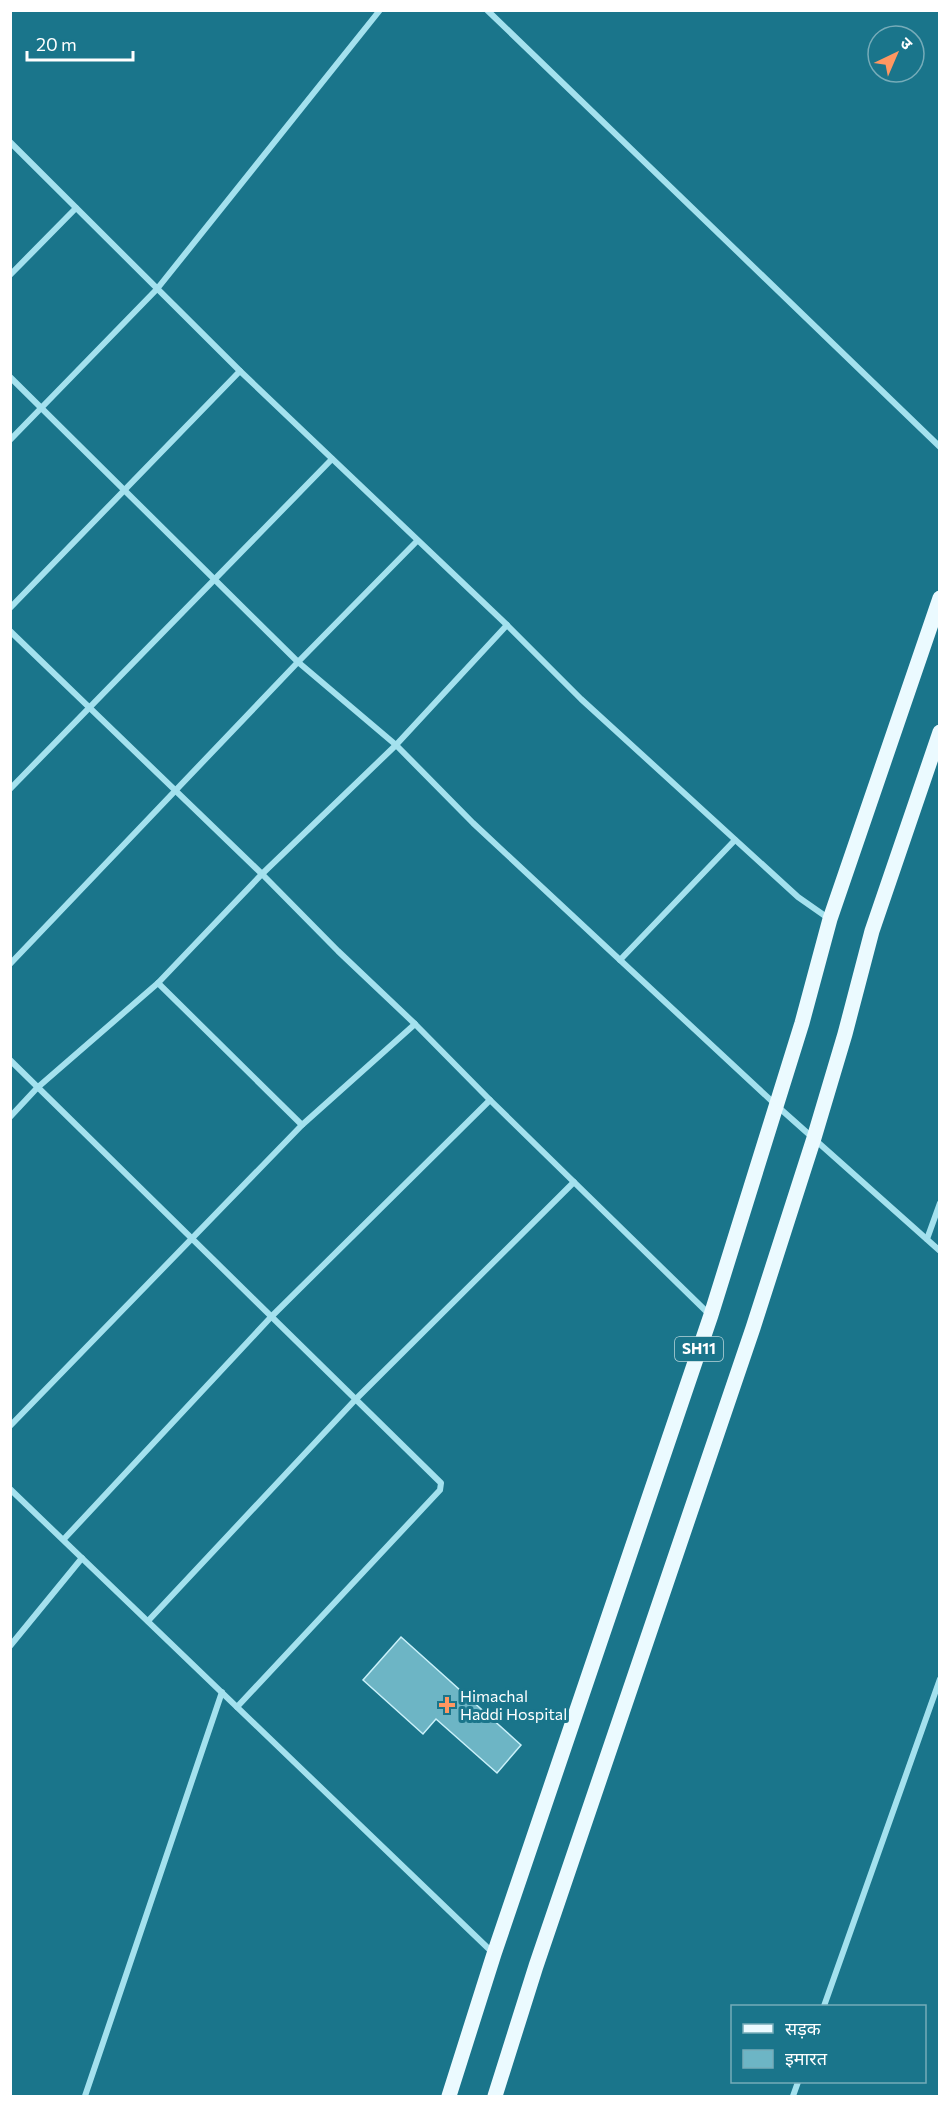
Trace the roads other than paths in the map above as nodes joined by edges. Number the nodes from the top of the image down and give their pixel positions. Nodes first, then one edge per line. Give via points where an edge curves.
1 (380, 10) edge
2 (488, 10) edge
3 (10, 142) edge
4 (76, 208) junction
5 (10, 275) edge
6 (158, 289) junction
7 (240, 371) junction
8 (10, 377) edge
9 (42, 408) junction
10 (10, 440) edge
11 (939, 447) edge
12 (332, 459) junction
13 (124, 490) junction
14 (417, 541) junction
15 (215, 580) junction
16 (939, 598) edge
17 (10, 608) edge
18 (507, 625) junction
19 (10, 631) edge
20 (298, 662) junction
21 (90, 708) junction
22 (939, 732) edge
23 (396, 745) junction
24 (10, 789) edge
25 (177, 792) junction
26 (735, 840) junction
27 (262, 874) junction
28 (830, 919) junction
29 (620, 960) junction
30 (10, 964) edge
31 (158, 983) junction
32 (415, 1023) junction
33 (10, 1060) edge
34 (37, 1088) junction
35 (490, 1100) junction
36 (776, 1105) junction
37 (10, 1117) edge
38 (302, 1125) junction
39 (814, 1138) junction
40 (574, 1182) junction
41 (939, 1203) edge
42 (191, 1239) junction
43 (927, 1239) junction
44 (939, 1251) edge
45 (711, 1316) junction
46 (271, 1317) junction
47 (355, 1400) junction
48 (10, 1426) edge
49 (10, 1489) edge
50 (64, 1539) junction
51 (82, 1558) junction
52 (148, 1621) junction
53 (10, 1646) edge
54 (939, 1679) edge
55 (222, 1692) junction
56 (237, 1707) junction
57 (494, 1954) junction
58 (825, 2005) edge
59 (85, 2097) edge
60 (449, 2097) edge
61 (495, 2097) edge

1 - 6 street
2 - 11 street
3 - 4 street
4 - 5 street
4 - 6 street
6 - 7 street
6 - 9 street
7 - 12 street
7 - 13 street
8 - 9 street
9 - 10 street
9 - 13 street
12 - 14 street
12 - 15 street
13 - 15 street
13 - 17 street
14 - 18 street
14 - 20 street
15 - 20 street
15 - 21 street
16 - 28 main road, SH11
18 - 23 street
18 - 26 street via 581,699
19 - 21 street
20 - 23 street
20 - 25 street
21 - 24 street
21 - 25 street
22 - 39 main road, SH11 via 872,931
23 - 27 street
23 - 29 street
25 - 27 street
25 - 30 street
26 - 28 street via 798,897
26 - 29 street
27 - 31 street
27 - 32 street
28 - 36 main road, SH11
29 - 36 street
31 - 34 street
31 - 38 street
32 - 35 street
32 - 38 street
33 - 34 street
34 - 37 street
34 - 42 street
35 - 40 street
35 - 46 street
36 - 39 street
36 - 45 main road, SH11
38 - 42 street
39 - 43 street
39 - 61 main road, SH11
40 - 45 street
40 - 47 street
41 - 43 street
42 - 46 street
42 - 48 street
43 - 44 street
45 - 57 main road, SH11
46 - 47 street
46 - 50 street
47 - 52 street
47 - 56 street via 440,1479 440,1490
49 - 50 street
50 - 51 street
51 - 52 street
51 - 53 street
52 - 55 street
54 - 58 street
55 - 56 street
55 - 59 street
56 - 57 street
57 - 60 main road, SH11

